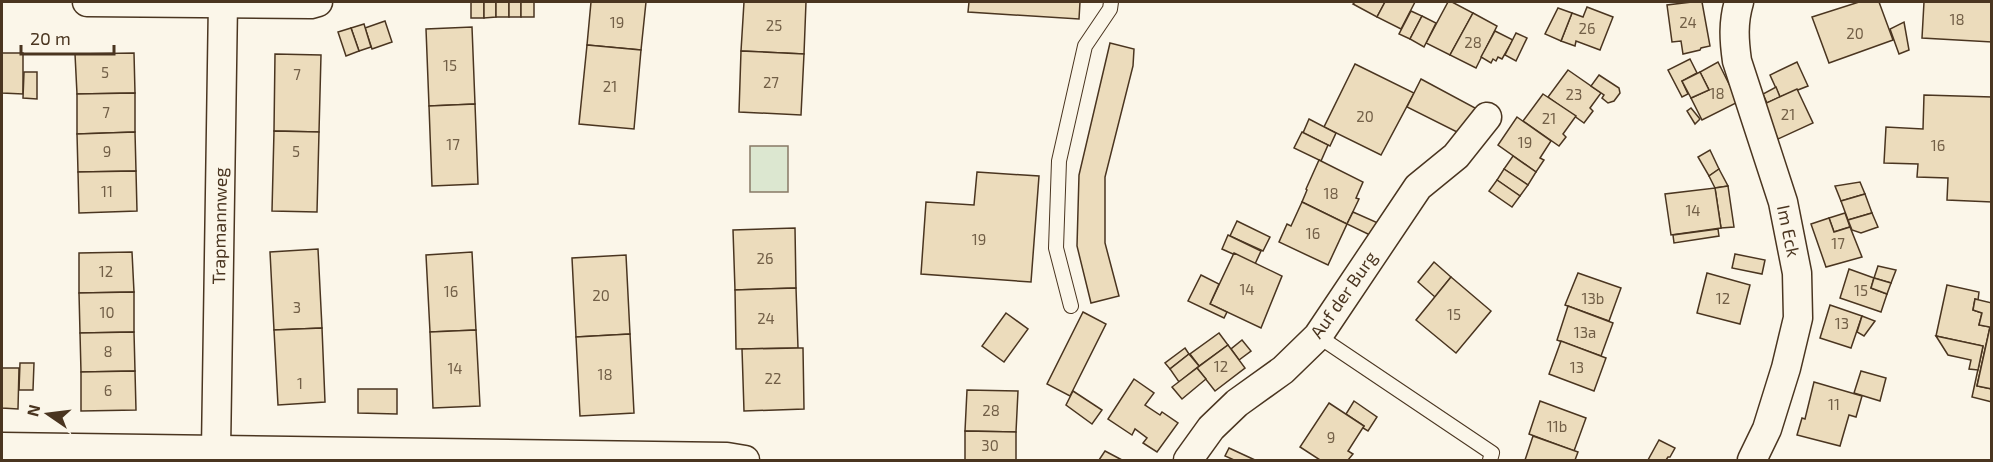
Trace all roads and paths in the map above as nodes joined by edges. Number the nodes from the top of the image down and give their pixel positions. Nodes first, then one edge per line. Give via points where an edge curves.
1 (87, 2) edge
2 (223, 2) edge
3 (318, 2) edge
4 (1111, 2) edge
5 (1739, 2) edge
6 (1487, 117) dead end
7 (1071, 306) dead end
8 (1318, 336) junction
9 (2, 447) edge
10 (216, 450) junction
11 (745, 460) edge
12 (1188, 460) edge
13 (1490, 460) edge
14 (1752, 460) edge

1 - 2 street
2 - 3 street
2 - 10 street, Trapmannweg
4 - 7 lane via 1085,46 1059,161 1056,249
5 - 14 street, Im Eck via 1735,16 1737,61 1783,202 1797,273 1798,318 1786,368 1767,429
6 - 8 street, Auf der Burg via 1456,156 1418,187
8 - 12 street, Auf der Burg via 1283,370 1237,403 1211,428
8 - 13 lane via 1492,453
9 - 10 street
10 - 11 street

